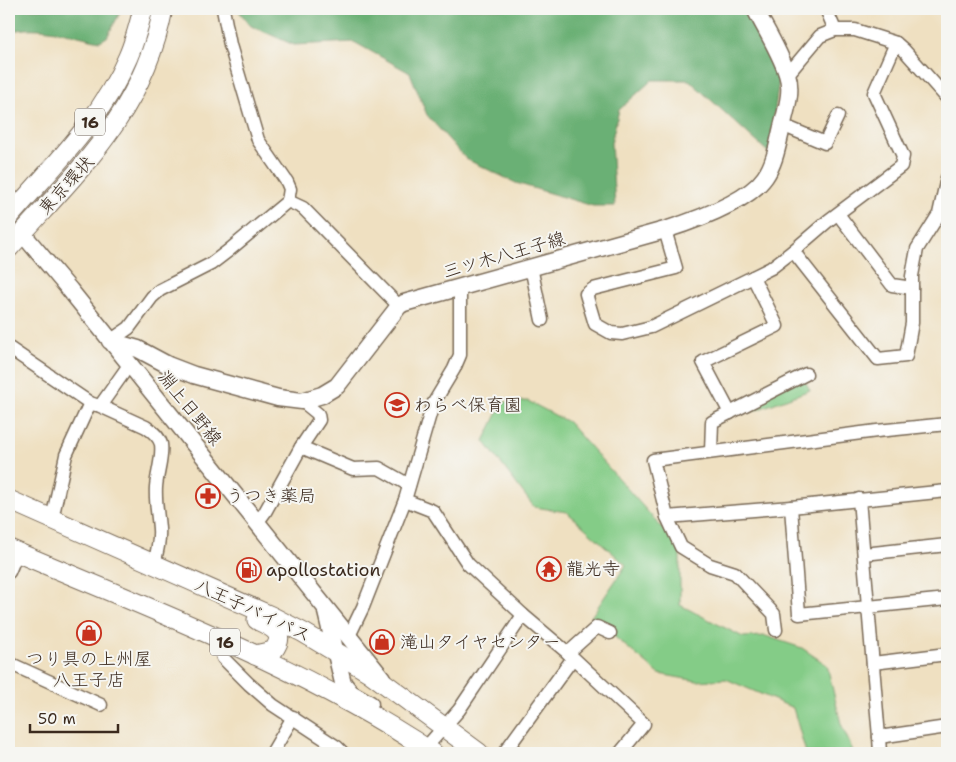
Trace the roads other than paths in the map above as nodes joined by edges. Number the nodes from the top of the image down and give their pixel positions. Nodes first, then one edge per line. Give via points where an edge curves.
1 (143, 9) edge
2 (163, 9) edge
3 (223, 9) edge
4 (755, 9) edge
5 (826, 9) edge
6 (836, 30) junction
7 (896, 43) junction
8 (788, 74) junction
9 (947, 98) edge
10 (838, 116) dead end
11 (782, 125) junction
12 (947, 178) edge
13 (288, 201) junction
14 (838, 214) junction
15 (13, 223) edge
16 (665, 230) junction
17 (9, 248) edge
18 (794, 251) junction
19 (532, 267) junction
20 (752, 277) junction
21 (460, 288) junction
22 (912, 288) junction
23 (399, 306) junction
24 (542, 320) dead end
25 (110, 342) junction
26 (9, 348) edge
27 (129, 365) junction
28 (806, 374) dead end
29 (302, 401) junction
30 (95, 404) junction
31 (730, 413) junction
32 (947, 424) edge
33 (301, 447) junction
34 (711, 452) junction
35 (408, 485) junction
36 (947, 491) edge
37 (859, 499) junction
38 (9, 500) edge
39 (405, 500) junction
40 (791, 507) junction
41 (667, 517) junction
42 (52, 519) junction
43 (257, 523) junction
44 (947, 545) edge
45 (13, 551) edge
46 (864, 554) junction
47 (154, 564) junction
48 (9, 572) edge
49 (194, 582) junction
50 (947, 599) edge
51 (868, 608) junction
52 (325, 610) junction
53 (523, 615) junction
54 (776, 630) dead end
55 (304, 632) junction
56 (610, 633) dead end
57 (349, 636) junction
58 (221, 640) junction
59 (335, 651) junction
60 (947, 654) edge
61 (255, 656) junction
62 (571, 656) junction
63 (9, 662) edge
64 (873, 663) junction
65 (386, 684) junction
66 (101, 705) dead end
67 (293, 717) junction
68 (444, 727) junction
69 (947, 727) edge
70 (879, 737) junction
71 (463, 741) junction
72 (426, 751) edge
73 (272, 753) edge
74 (343, 753) edge
75 (480, 753) edge
76 (484, 753) edge
77 (504, 753) edge
78 (620, 753) edge
79 (880, 753) edge

1 - 15 highway, 東京環状 / 16 via 128,57 104,102
2 - 15 highway, 東京環状 / 16 via 157,40 118,121 80,170
3 - 13 street via 230,45 258,140 287,182 290,189
4 - 8 main road, 三ツ木八王子線
5 - 6 street
6 - 7 street via 855,30
6 - 8 street via 820,36
7 - 9 street
7 - 14 street via 874,93 904,156 901,166
8 - 11 main road, 三ツ木八王子線 via 790,92
10 - 11 street via 825,143
11 - 16 main road, 三ツ木八王子線 via 767,176 756,187 728,205
12 - 22 street via 939,214 917,249
13 - 23 street via 303,208
13 - 25 street via 211,264 160,290 128,328
14 - 18 street
14 - 22 street via 892,285
15 - 17 highway, 東京環状 / 16
15 - 25 main road, 淵上日野線
16 - 19 main road, 三ツ木八王子線
16 - 20 street via 676,268 593,289 586,294 595,324 612,333 622,334 651,327
18 - 20 street
18 - 22 street via 878,360 906,356 912,323
19 - 21 main road, 三ツ木八王子線
19 - 24 street
20 - 31 street via 778,326 704,362
21 - 23 main road, 三ツ木八王子線
21 - 35 street via 460,355 433,404
23 - 29 main road via 337,386
25 - 27 main road, 淵上日野線
25 - 29 main road via 138,349 194,375 278,398
26 - 30 street
27 - 30 street
27 - 43 main road, 淵上日野線
28 - 31 street
29 - 33 street via 320,418
30 - 42 street via 66,455
30 - 47 street via 146,427 160,443 155,507 158,552
31 - 34 street via 712,422
32 - 34 street
33 - 35 street via 353,469 379,468
33 - 43 street
34 - 41 street via 652,460
35 - 39 street
36 - 37 street
37 - 40 street
37 - 46 street
38 - 42 highway, 八王子バイパス / 16
39 - 53 street via 433,511 468,564
39 - 57 street
40 - 41 street
40 - 51 street via 799,614
41 - 54 street via 681,547 710,565 735,573 774,614
42 - 47 highway, 八王子バイパス / 16
43 - 52 main road, 淵上日野線
44 - 46 street
45 - 48 street
45 - 58 highway, 16
46 - 51 street
47 - 49 highway, 八王子バイパス / 16
49 - 55 highway, 八王子バイパス / 16
49 - 61 highway via 225,605 272,626 278,641 273,651
50 - 51 street
51 - 64 street
52 - 55 main road via 320,628
52 - 57 main road, 淵上日野線
52 - 59 main road, 淵上日野線
53 - 62 street
53 - 68 street
55 - 59 highway, 八王子バイパス / 16
56 - 62 street via 597,627
57 - 65 main road, 淵上日野線
58 - 61 highway, 16
58 - 67 street via 223,658 274,705
59 - 65 highway, 八王子バイパス / 16
59 - 72 main road, 淵上日野線 via 348,690 376,708
60 - 64 street
61 - 72 highway, 16 via 336,695
62 - 77 street
62 - 78 street via 644,724
63 - 66 street
64 - 70 street
65 - 68 highway, 八王子バイパス / 16
67 - 73 street
67 - 74 street
68 - 71 highway, 八王子バイパス / 16
68 - 72 street
69 - 70 street
70 - 79 street
71 - 75 highway, 八王子バイパス / 16
71 - 76 main road

